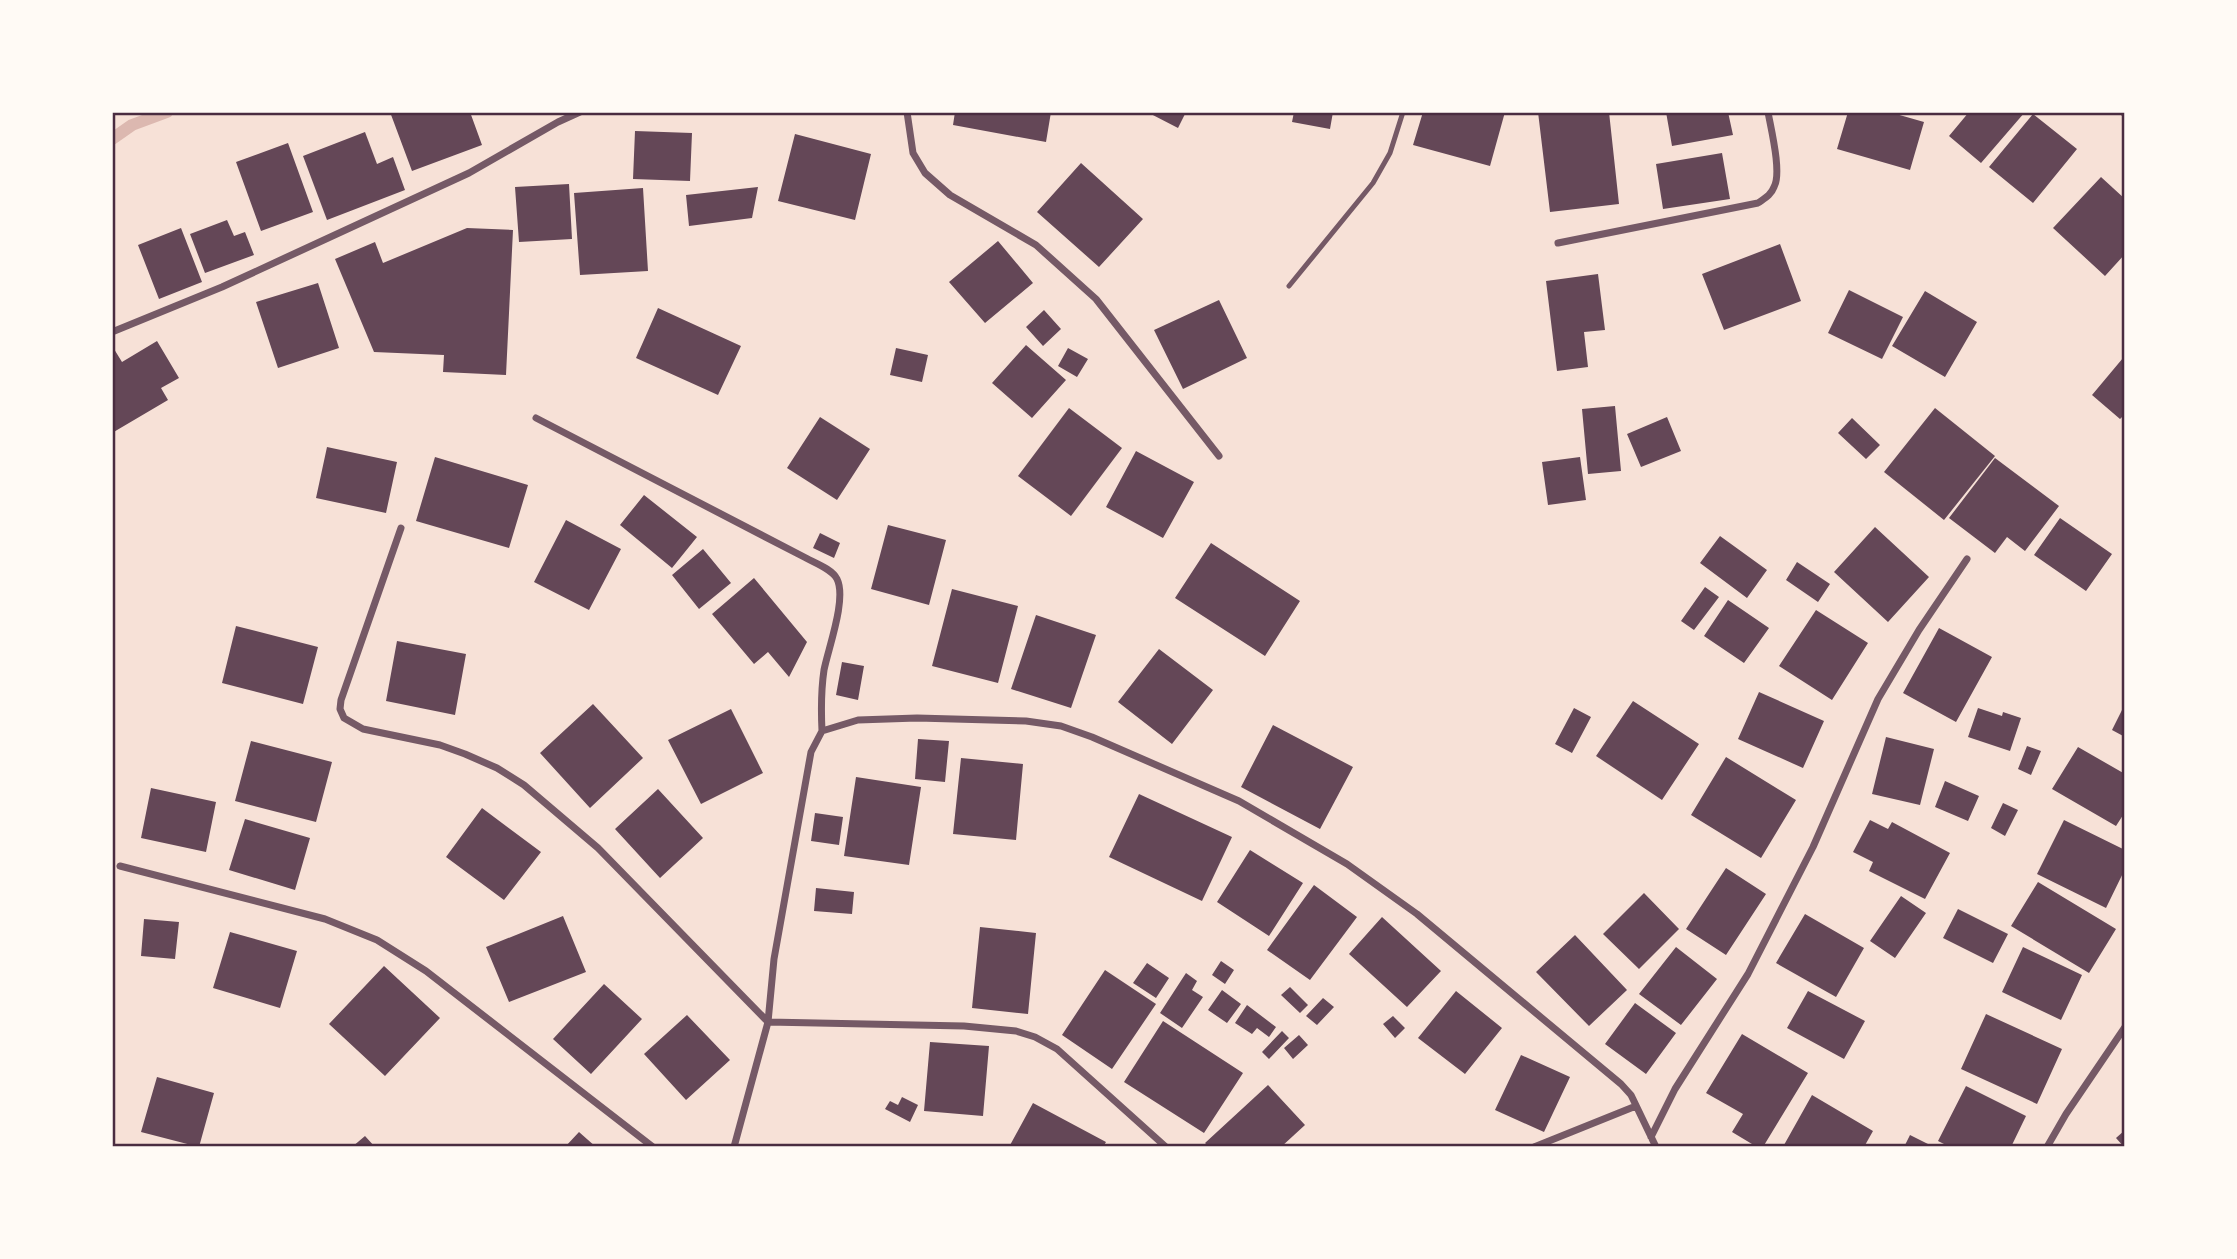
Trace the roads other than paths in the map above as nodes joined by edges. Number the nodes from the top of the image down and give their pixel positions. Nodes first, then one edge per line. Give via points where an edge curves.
1 (580, 112) edge
2 (907, 112) edge
3 (1403, 112) edge
4 (1768, 112) edge
5 (1558, 243) dead end
6 (1289, 286) dead end
7 (112, 332) edge
8 (536, 418) dead end
9 (1219, 457) dead end
10 (401, 528) dead end
11 (1967, 559) dead end
12 (821, 731) junction
13 (120, 866) dead end
14 (768, 1022) junction
15 (2125, 1027) edge
16 (1636, 1106) junction
17 (1651, 1137) junction
18 (653, 1147) edge
19 (734, 1147) edge
20 (1166, 1147) edge
21 (1534, 1147) edge
22 (1656, 1147) edge
23 (2047, 1147) edge

1 - 7 street via 469,173 222,287
2 - 9 street via 913,153 925,173 950,195 1036,245 1096,299
3 - 6 lane via 1390,153 1373,183
4 - 5 street via 1776,185 1758,203
8 - 12 street via 831,572 840,589 824,670
10 - 14 street via 341,700 344,718 363,729 453,749 524,785 598,848
11 - 17 street via 1878,699 1754,962 1675,1089
12 - 14 street via 804,782
12 - 16 street via 858,720 917,718 1061,726 1239,802 1347,864 1417,914 1607,1072
13 - 18 street via 325,919 377,940 426,971
14 - 19 street
14 - 20 street via 964,1026 1039,1038
15 - 23 street
16 - 17 street
16 - 21 street
17 - 22 street

